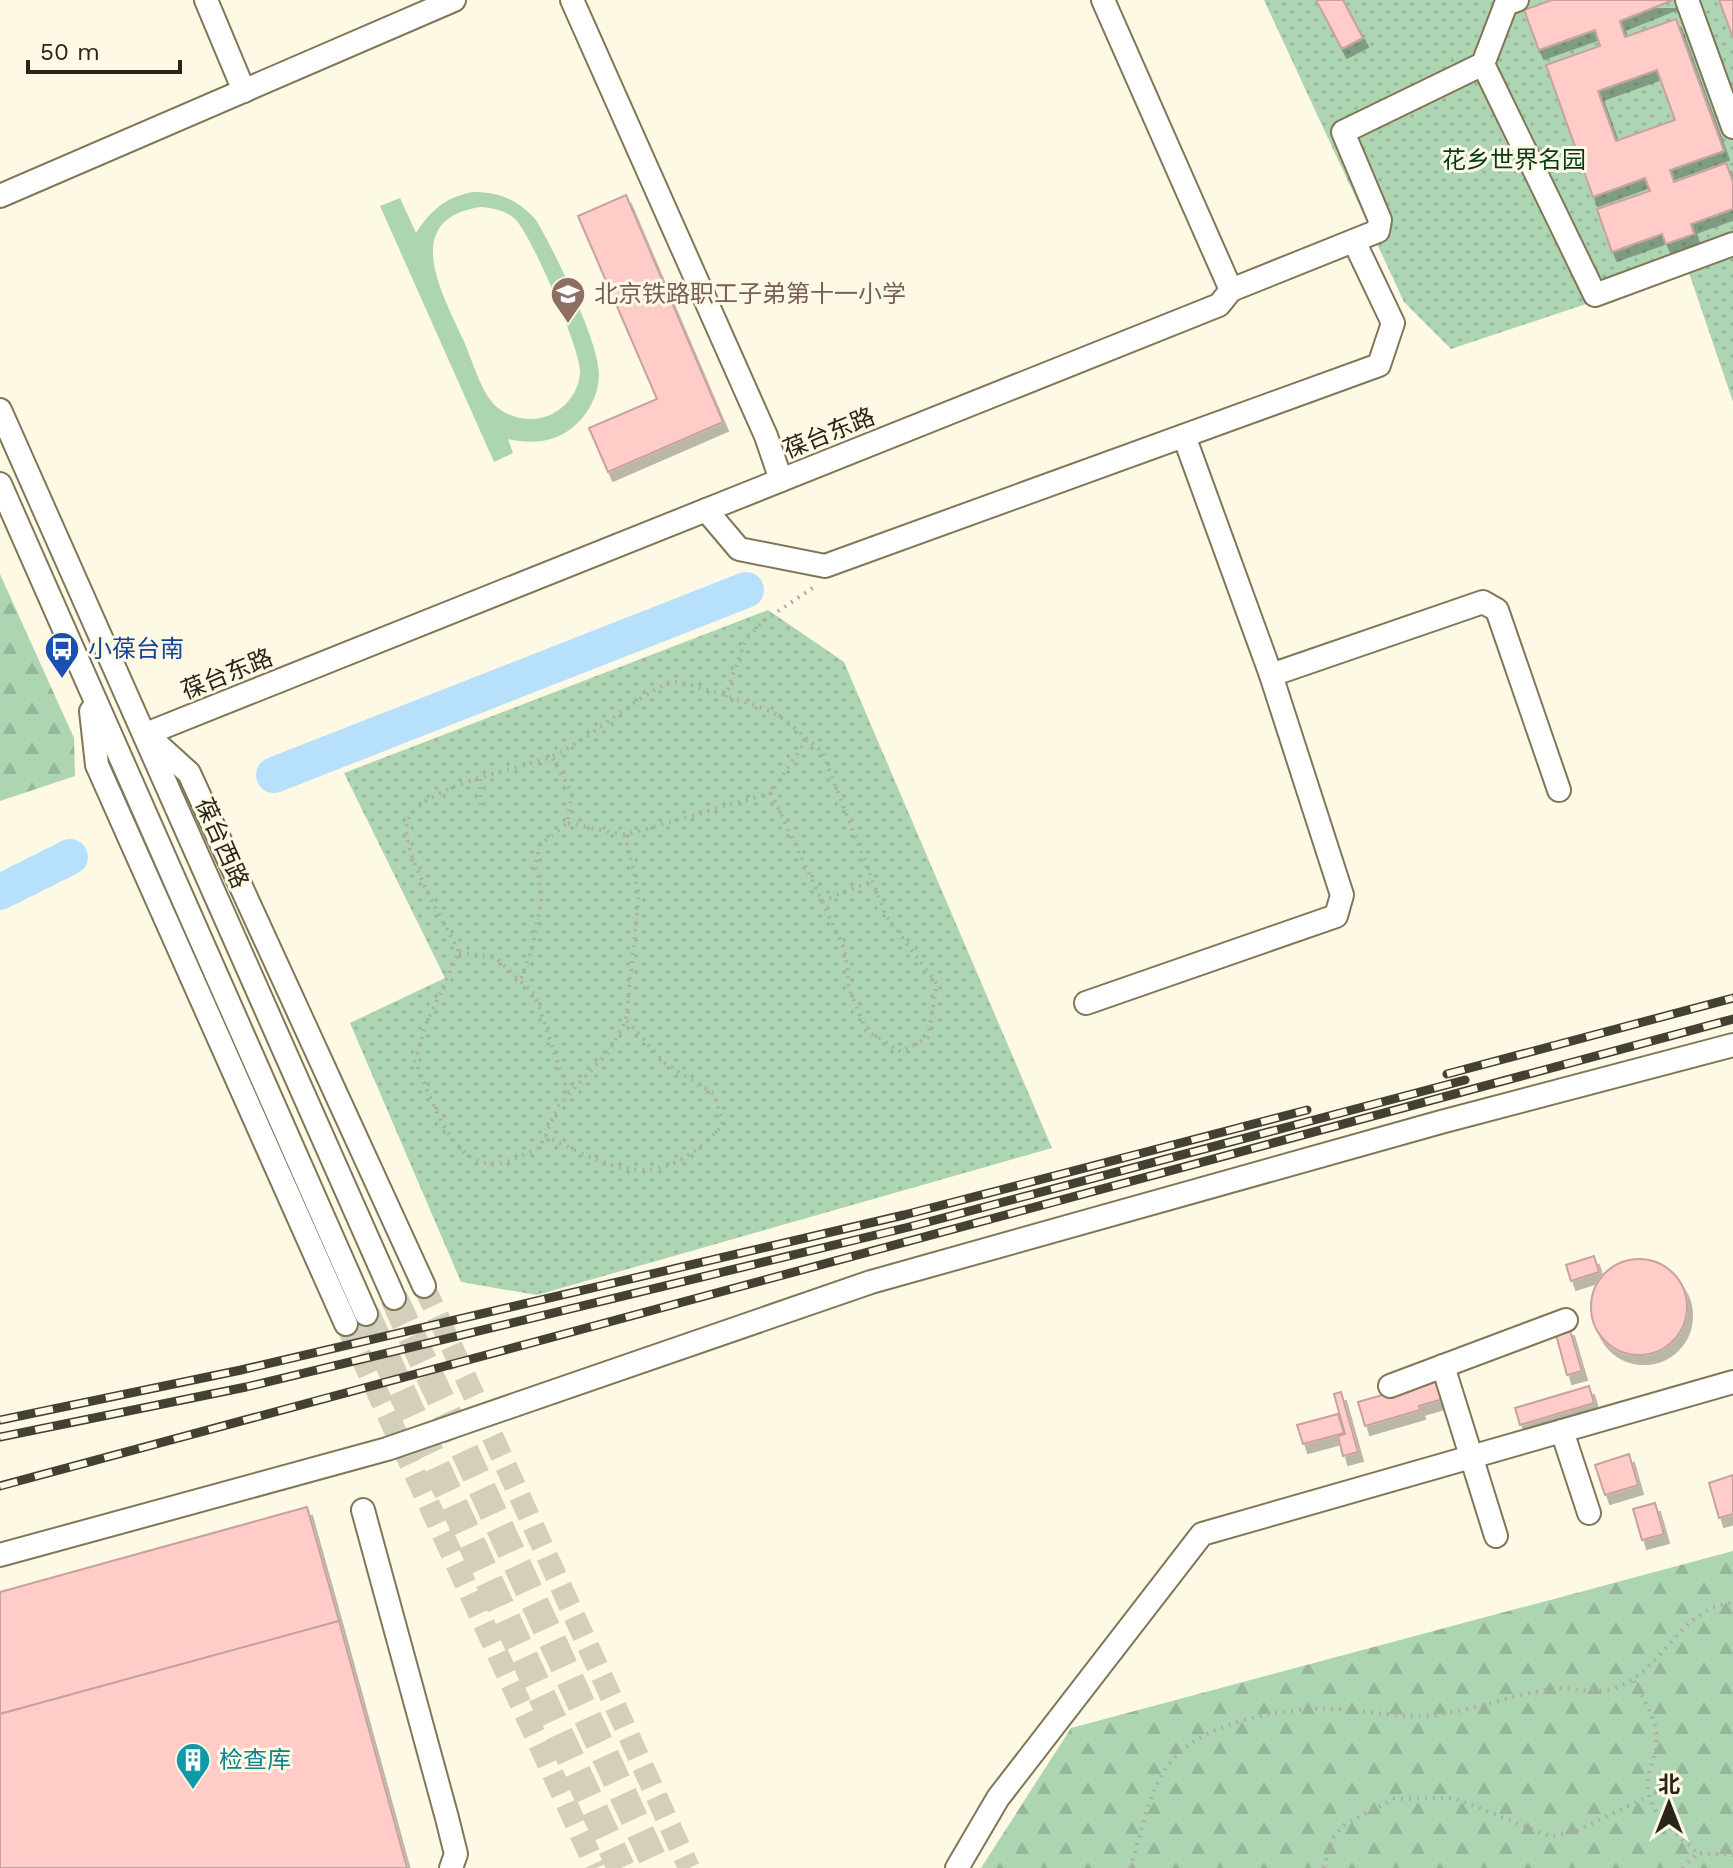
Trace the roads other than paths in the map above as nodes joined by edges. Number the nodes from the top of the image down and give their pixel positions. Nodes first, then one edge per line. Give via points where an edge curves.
1 (206, 0) edge
2 (454, 0) edge
3 (572, 0) edge
4 (1103, 0) edge
5 (1517, 0) edge
6 (1687, 0) edge
7 (1483, 64) junction
8 (244, 91) junction
9 (1733, 127) edge
10 (0, 196) edge
11 (1354, 241) junction
12 (1733, 244) edge
13 (1231, 290) junction
14 (0, 410) edge
15 (1184, 436) junction
16 (781, 480) junction
17 (0, 484) edge
18 (706, 510) junction
19 (1271, 675) junction
20 (146, 734) junction
21 (1559, 790) dead end
22 (1086, 1003) dead end
23 (1733, 1045) edge
24 (424, 1286) tunnel mouth
25 (394, 1298) tunnel mouth
26 (356, 1319) tunnel mouth
27 (1566, 1320) dead end
28 (1443, 1366) junction
29 (1733, 1382) edge
30 (1390, 1386) dead end
31 (1562, 1431) junction
32 (1472, 1457) junction
33 (363, 1510) dead end
34 (1589, 1513) dead end
35 (1496, 1536) dead end
36 (0, 1555) edge
37 (451, 1868) edge
38 (957, 1868) edge

1 - 8 street
2 - 8 street
3 - 16 street
4 - 13 street
5 - 7 street via 1506,4
6 - 9 street
7 - 11 street via 1343,132 1380,220 1378,231
7 - 12 street via 1595,295
8 - 10 street
11 - 13 street, 葆台东路
11 - 15 street via 1393,323 1379,365
13 - 16 street, 葆台东路 via 1219,305
14 - 20 street, 葆台西路
15 - 18 street via 825,566 739,549
15 - 19 street
16 - 18 street, 葆台东路
17 - 26 street
18 - 20 street, 葆台东路
19 - 21 street via 1483,602 1497,610
19 - 22 street via 1342,895 1336,916
20 - 24 street via 189,773
20 - 25 street, 葆台西路
23 - 36 street via 871,1282 387,1449
27 - 28 street
28 - 30 street
28 - 32 street
29 - 31 street
31 - 32 street
31 - 34 street
32 - 35 street
32 - 38 street via 1202,1534 998,1798
33 - 37 street via 456,1854

